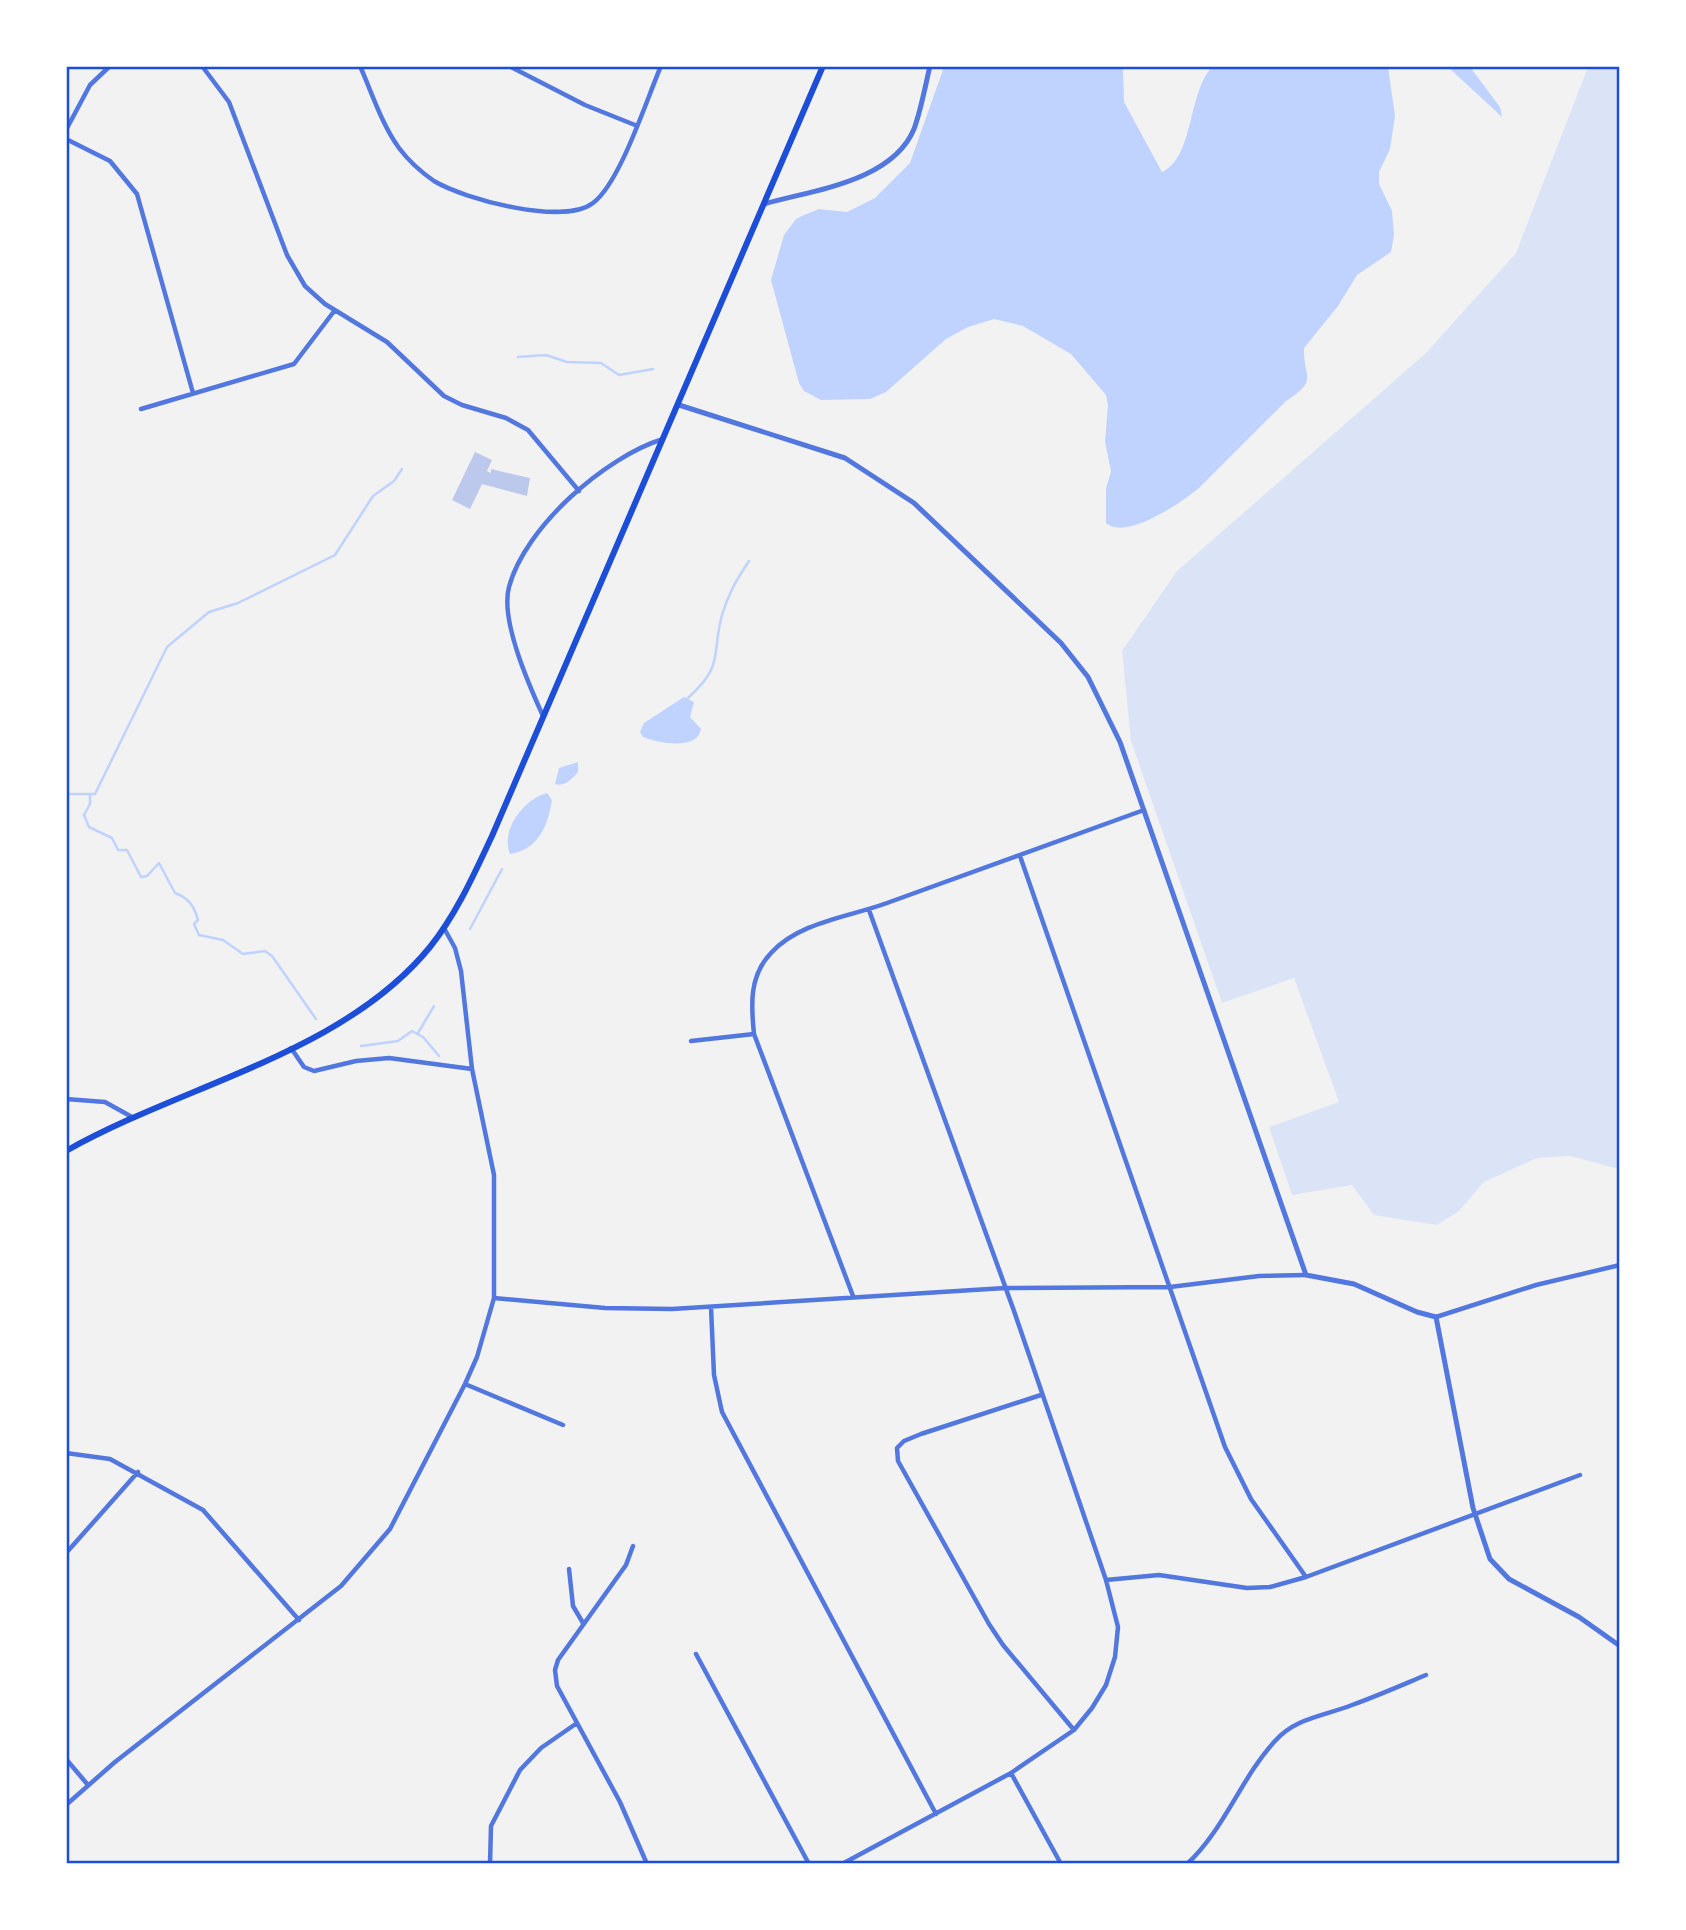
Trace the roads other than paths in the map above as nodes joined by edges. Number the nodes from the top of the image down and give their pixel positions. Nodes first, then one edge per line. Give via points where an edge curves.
1 (110, 66) edge
2 (202, 66) edge
3 (360, 66) edge
4 (509, 66) edge
5 (661, 66) edge
6 (823, 66) edge
7 (930, 66) edge
8 (635, 125) junction
9 (66, 130) edge
10 (66, 139) edge
11 (764, 204) junction
12 (335, 310) junction
13 (194, 393) junction
14 (679, 405) junction
15 (141, 409) dead end
16 (663, 439) junction
17 (579, 491) junction
18 (544, 716) junction
19 (1144, 810) junction
20 (1020, 856) junction
21 (869, 910) junction
22 (444, 928) junction
23 (754, 1034) junction
24 (691, 1041) dead end
25 (292, 1048) junction
26 (472, 1069) junction
27 (66, 1099) edge
28 (132, 1117) junction
29 (66, 1151) edge
30 (1619, 1265) edge
31 (1306, 1275) junction
32 (1170, 1287) junction
33 (1006, 1288) junction
34 (853, 1296) junction
35 (494, 1298) junction
36 (711, 1307) junction
37 (1436, 1317) junction
38 (465, 1384) junction
39 (1041, 1395) junction
40 (563, 1425) dead end
41 (66, 1453) edge
42 (138, 1472) junction
43 (1580, 1475) dead end
44 (1475, 1516) junction
45 (633, 1546) dead end
46 (67, 1552) edge
47 (569, 1569) dead end
48 (1306, 1577) junction
49 (1106, 1580) junction
50 (299, 1620) junction
51 (583, 1623) junction
52 (1619, 1646) edge
53 (696, 1654) dead end
54 (1426, 1675) dead end
55 (577, 1723) junction
56 (1074, 1730) junction
57 (66, 1759) edge
58 (1011, 1773) junction
59 (88, 1785) junction
60 (66, 1805) edge
61 (936, 1814) junction
62 (490, 1864) edge
63 (648, 1864) edge
64 (809, 1864) edge
65 (842, 1864) edge
66 (1060, 1864) edge
67 (1187, 1864) edge

1 - 9 street via 90,85
2 - 12 street via 236,116 295,273
3 - 8 street via 398,147 416,167 454,190 528,210 565,212 591,205 619,170
4 - 8 street
5 - 8 street
6 - 11 main road
7 - 11 street via 913,131 892,159 867,174
10 - 13 street via 110,161 137,194
11 - 14 main road
12 - 13 street via 294,364
12 - 17 street via 387,342 444,396 528,430
13 - 15 street
14 - 16 main road
14 - 19 street via 845,458 914,503 1061,643 1088,677 1120,742
16 - 17 street via 632,450
16 - 18 main road
17 - 18 street via 526,549 508,588 518,650
18 - 22 main road via 468,887
19 - 20 street
19 - 31 street
20 - 21 street
20 - 32 street
21 - 23 street via 797,932 768,956 753,987
21 - 33 street
22 - 25 main road via 379,997 330,1030
22 - 26 street via 461,971
23 - 24 street
23 - 34 street
25 - 26 street via 304,1067 314,1071 390,1058
25 - 28 main road
26 - 35 street via 494,1175
27 - 28 street via 105,1102
28 - 29 main road
30 - 37 street
31 - 32 street
31 - 37 street via 1354,1284
32 - 33 street
32 - 48 street via 1235,1472
33 - 34 street
33 - 39 street
34 - 36 street
35 - 36 street via 634,1309
35 - 38 street
36 - 61 street via 714,1375 722,1412
37 - 44 street
38 - 40 street
38 - 50 street via 390,1529 341,1586
39 - 49 street
39 - 56 street via 904,1441 897,1448 898,1461 989,1624
41 - 42 street via 110,1459
42 - 46 street
42 - 50 street via 203,1510
43 - 44 street
44 - 48 street
44 - 52 street via 1487,1555 1499,1572
45 - 51 street via 626,1565
47 - 51 street via 573,1606
48 - 49 street via 1248,1588 1158,1575
49 - 56 street via 1118,1628 1115,1657 1099,1696
50 - 59 street
51 - 55 street via 555,1670 557,1686
53 - 64 street
54 - 67 street via 1307,1719 1283,1733
55 - 62 street via 541,1748 520,1770 491,1826
55 - 63 street
56 - 58 street
57 - 59 street
58 - 61 street
58 - 66 street
59 - 60 street
61 - 65 street

